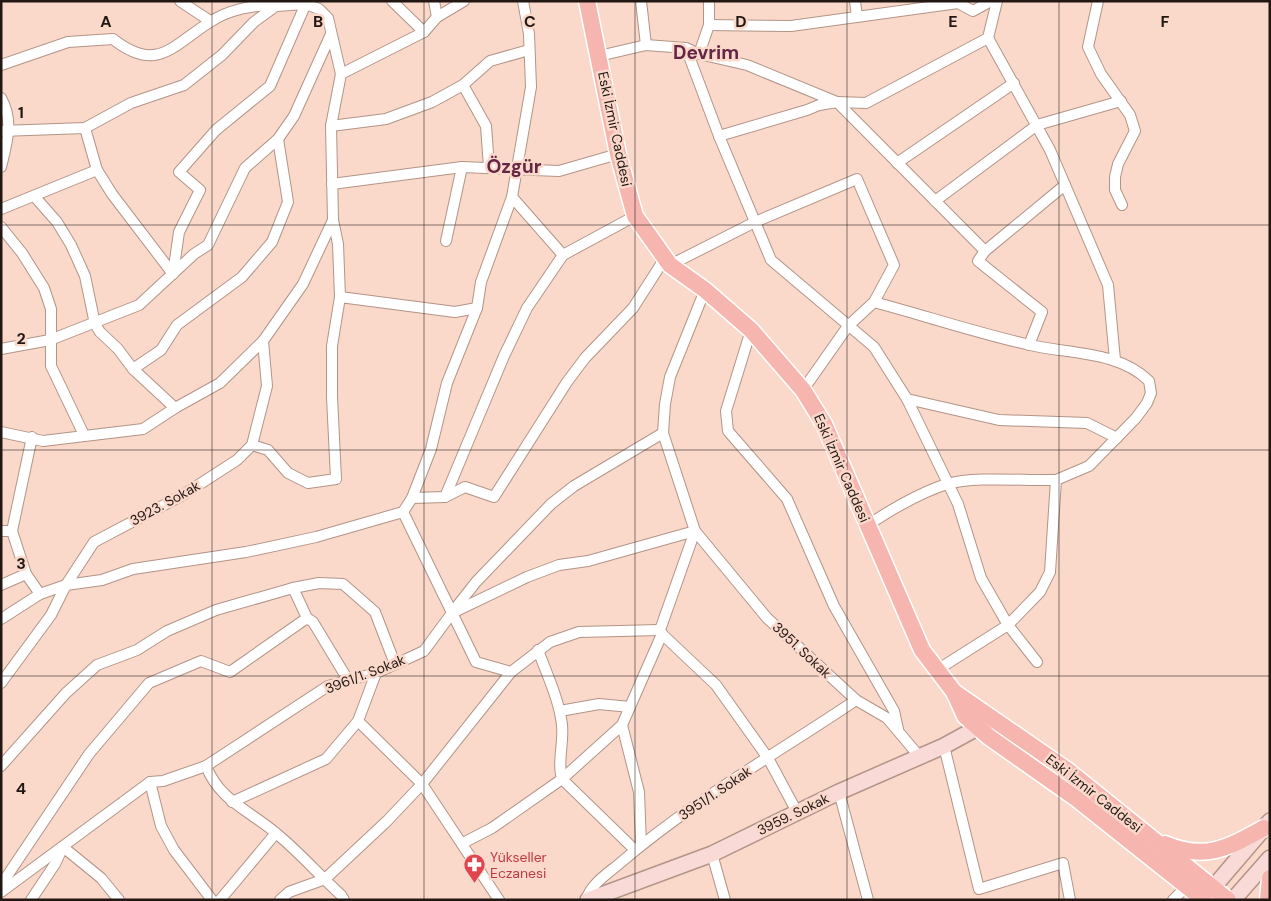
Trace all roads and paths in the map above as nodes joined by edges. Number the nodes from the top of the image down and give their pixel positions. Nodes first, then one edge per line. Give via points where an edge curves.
1 (180, 1) edge
2 (392, 1) edge
3 (434, 1) edge
4 (464, 1) edge
5 (523, 1) edge
6 (577, 1) edge
7 (587, 1) edge
8 (641, 1) edge
9 (709, 1) edge
10 (855, 1) edge
11 (991, 1) edge
12 (997, 1) edge
13 (1098, 1) edge
14 (307, 3) edge
15 (271, 4) edge
16 (857, 17) junction
17 (437, 18) junction
18 (210, 21) junction
19 (709, 25) junction
20 (593, 29) junction
21 (424, 32) junction
22 (331, 34) junction
23 (988, 38) junction
24 (646, 45) junction
25 (686, 48) junction
26 (529, 50) junction
27 (699, 54) junction
28 (599, 56) junction
29 (1, 65) edge
30 (341, 74) junction
31 (1014, 83) junction
32 (463, 85) junction
33 (1, 98) edge
34 (837, 102) junction
35 (1121, 102) junction
36 (1037, 125) junction
37 (331, 126) junction
38 (85, 128) junction
39 (6, 130) edge
40 (719, 136) junction
41 (278, 139) junction
42 (618, 154) junction
43 (897, 162) junction
44 (1, 167) edge
45 (462, 167) junction
46 (489, 167) junction
47 (519, 169) junction
48 (98, 170) junction
49 (332, 184) junction
50 (1065, 185) junction
51 (36, 197) junction
52 (512, 197) junction
53 (935, 202) junction
54 (1122, 205) dead end
55 (1, 209) edge
56 (635, 216) junction
57 (333, 220) junction
58 (755, 222) junction
59 (1, 227) edge
60 (446, 241) dead end
61 (985, 252) junction
62 (563, 255) junction
63 (667, 262) junction
64 (173, 274) junction
65 (705, 290) junction
66 (340, 297) junction
67 (874, 302) junction
68 (477, 308) junction
69 (95, 324) junction
70 (848, 326) junction
71 (752, 330) junction
72 (50, 340) junction
73 (263, 341) junction
74 (1029, 345) junction
75 (1, 350) edge
76 (1115, 360) junction
77 (134, 369) junction
78 (803, 390) junction
79 (907, 399) junction
80 (175, 408) junction
81 (1, 432) edge
82 (663, 433) junction
83 (84, 435) junction
84 (32, 437) junction
85 (1116, 438) junction
86 (252, 445) junction
87 (1056, 480) junction
88 (948, 484) junction
89 (446, 497) junction
90 (412, 498) junction
91 (403, 512) junction
92 (868, 525) junction
93 (1, 531) edge
94 (12, 531) junction
95 (695, 531) junction
96 (26, 574) junction
97 (1, 585) edge
98 (66, 585) junction
99 (293, 588) junction
100 (40, 594) junction
101 (452, 613) junction
102 (307, 618) junction
103 (1, 620) edge
104 (1008, 625) junction
105 (661, 632) junction
106 (538, 650) junction
107 (1038, 662) dead end
108 (395, 664) junction
109 (937, 670) junction
110 (510, 672) junction
111 (376, 673) junction
112 (348, 680) junction
113 (1, 683) edge
114 (954, 692) junction
115 (856, 700) junction
116 (630, 707) junction
117 (560, 712) junction
118 (994, 719) junction
119 (358, 721) junction
120 (622, 725) junction
121 (978, 728) junction
122 (898, 730) junction
123 (944, 746) junction
124 (919, 756) junction
125 (768, 758) junction
126 (1, 766) edge
127 (206, 766) junction
128 (562, 779) junction
129 (150, 782) junction
130 (422, 784) junction
131 (839, 792) junction
132 (232, 802) junction
133 (797, 812) junction
134 (1267, 824) edge
135 (276, 833) junction
136 (1150, 838) junction
137 (463, 843) junction
138 (63, 846) junction
139 (638, 847) junction
140 (712, 854) junction
141 (1270, 858) edge
142 (1270, 878) edge
143 (325, 880) junction
144 (1, 885) edge
145 (1188, 885) junction
146 (1, 892) edge
147 (1207, 895) edge
148 (31, 900) edge
149 (120, 900) edge
150 (212, 900) edge
151 (220, 900) edge
152 (280, 900) edge
153 (344, 900) edge
154 (499, 900) edge
155 (587, 900) edge
156 (725, 900) edge
157 (868, 900) edge
158 (1070, 900) edge
159 (1173, 900) edge
160 (1228, 900) edge
161 (1233, 900) edge
162 (1268, 900) edge

1 - 18 street
2 - 21 street
3 - 17 street
4 - 17 street
5 - 26 street
6 - 20 main road, Eski İzmir Caddesi
7 - 20 main road, Eski İzmir Caddesi
8 - 24 street
9 - 19 street
10 - 16 street
11 - 16 street via 973,11 958,4
12 - 23 street
13 - 35 street via 1088,47 1101,74
14 - 15 street
14 - 22 street via 328,18
14 - 64 street via 270,86 216,130 179,172 200,190 179,232
15 - 18 street via 232,10
15 - 38 street via 222,54 184,84 131,103
16 - 19 street via 791,26
17 - 21 street
18 - 29 street via 174,48 152,55 129,52 113,39 68,42
19 - 27 street
20 - 28 main road, Eski İzmir Caddesi
21 - 30 street
22 - 30 street
22 - 41 street via 294,116
23 - 31 street
23 - 34 street via 866,103
24 - 25 street
24 - 28 street
25 - 27 street
25 - 40 street
26 - 32 street via 490,61
26 - 47 street via 531,87
27 - 34 street via 747,65
28 - 42 main road, Eski İzmir Caddesi
30 - 37 street
31 - 36 street
31 - 43 street
32 - 37 street via 432,102 386,119
32 - 46 street via 486,126
33 - 39 street via 6,106
34 - 40 street
34 - 43 street
35 - 36 street
35 - 54 street via 1135,130 1115,177 1115,190
36 - 50 street
36 - 53 street
37 - 49 street
38 - 39 street
38 - 48 street
39 - 44 street
40 - 58 street
41 - 64 street via 245,168 208,245
41 - 77 street via 288,202 272,242 242,277 177,325 161,350
42 - 47 street via 559,171
42 - 56 main road, Eski İzmir Caddesi
43 - 53 street
45 - 46 street
45 - 49 street
45 - 60 street
46 - 47 street
47 - 52 street
48 - 51 street
48 - 64 street via 112,194
49 - 57 street
50 - 61 street
50 - 76 street via 1108,285
51 - 55 street
51 - 69 street via 71,245 84,276
52 - 62 street
52 - 68 street via 481,282
53 - 61 street
56 - 62 street
56 - 63 main road, Eski İzmir Caddesi
57 - 66 street via 338,244
57 - 73 street via 303,284
58 - 63 street
58 - 67 street via 857,179 894,265
58 - 70 street via 771,260
59 - 72 street via 44,288 51,309
61 - 74 street via 978,261 1042,312
62 - 89 street via 527,308
63 - 65 main road, Eski İzmir Caddesi
63 - 89 street via 633,308 585,358 567,382 494,497 465,487
64 - 69 street via 139,305
65 - 71 main road, Eski İzmir Caddesi
65 - 82 street via 670,377
66 - 68 street via 455,312
66 - 86 street via 332,346 336,479 308,483 288,473 268,450
67 - 70 street
67 - 74 street
68 - 90 street via 447,383 431,449
69 - 72 street
69 - 77 street
70 - 78 street
70 - 79 street via 874,346
71 - 78 main road, Eski İzmir Caddesi
71 - 122 street via 726,411 728,431 787,499 834,606 894,711
72 - 75 street
72 - 83 street via 51,366
73 - 80 street via 220,383
73 - 86 street via 267,386
74 - 76 street
76 - 85 street via 1140,372 1149,381 1150,393 1136,418
77 - 80 street
78 - 92 main road, Eski İzmir Caddesi via 824,424
79 - 85 street via 999,420 1087,424
79 - 88 street
80 - 83 street via 143,429
81 - 84 street
82 - 95 street
82 - 101 street via 574,486 551,504 476,582
83 - 84 street via 43,441
84 - 94 street
85 - 87 street via 1089,466
86 - 98 street, 3923. Sokak via 237,460 183,495 94,542
87 - 88 street
87 - 104 street via 1050,572 1040,592
88 - 92 street via 892,509
88 - 104 street via 965,522 981,578
89 - 90 street
90 - 91 street
91 - 98 street via 316,537 246,552 133,569 102,580
91 - 101 street
92 - 109 main road, Eski İzmir Caddesi via 922,650
93 - 94 street
94 - 96 street
95 - 101 street, 3961/1. Sokak via 588,561 559,565
95 - 105 street
95 - 115 street, 3951. Sokak via 767,618
96 - 97 street
96 - 100 street
98 - 100 street
98 - 113 street, 3923. Sokak via 51,615
99 - 102 street
99 - 108 street via 319,583 343,584 375,612
99 - 126 street via 216,610 167,631 137,650 97,665 66,693
100 - 103 street
101 - 108 street, 3961/1. Sokak via 424,651
101 - 110 street via 476,662
102 - 112 street via 313,622
102 - 144 street via 230,672 201,661 149,683 90,754
104 - 107 street
104 - 109 street
105 - 106 street via 579,632 550,642
105 - 116 street
105 - 125 street via 716,685
106 - 110 street
106 - 117 street
108 - 111 street, 3961/1. Sokak
109 - 114 main road, Eski İzmir Caddesi
110 - 130 street
111 - 112 street, 3961/1. Sokak
111 - 119 street
112 - 127 street, 3961/1. Sokak via 328,686
114 - 118 main road, Eski İzmir Caddesi
114 - 121 main road, Eski İzmir Caddesi via 965,716
115 - 122 street, 3951. Sokak via 888,718
115 - 125 street, 3951/1. Sokak
116 - 117 street via 599,704
116 - 120 street
117 - 128 street
118 - 121 street, 3959. Sokak
118 - 136 main road, Eski İzmir Caddesi via 1067,770
119 - 130 street
119 - 132 street via 326,759
120 - 128 street
120 - 139 street via 639,792
121 - 123 street, 3959. Sokak
121 - 145 main road, Eski İzmir Caddesi
122 - 124 street, 3951. Sokak
123 - 124 street, 3959. Sokak
123 - 158 street via 979,888 1063,863
124 - 131 street, 3959. Sokak
125 - 133 street
125 - 139 street, 3951/1. Sokak via 695,804
127 - 129 street, 3961/1. Sokak
127 - 132 street via 212,782
128 - 137 street via 492,828
128 - 139 street
129 - 138 street, 3961/1. Sokak
129 - 150 street via 161,826 174,850
130 - 137 street
130 - 143 street
131 - 133 street, 3959. Sokak
131 - 157 street
132 - 135 street
133 - 140 street, 3959. Sokak
134 - 136 main road via 1230,847 1208,852 1178,849
134 - 147 street
135 - 143 street
135 - 151 street
136 - 147 main road, Eski İzmir Caddesi
137 - 154 street
138 - 146 street, 3961/1. Sokak
138 - 148 street
138 - 149 street via 101,878
139 - 155 street, 3951/1. Sokak via 594,886
140 - 155 street, 3959. Sokak
140 - 156 street
141 - 161 street
142 - 162 main road
143 - 152 street via 289,892
143 - 153 street
145 - 147 main road, Eski İzmir Caddesi
145 - 159 street
147 - 160 main road, Eski İzmir Caddesi

